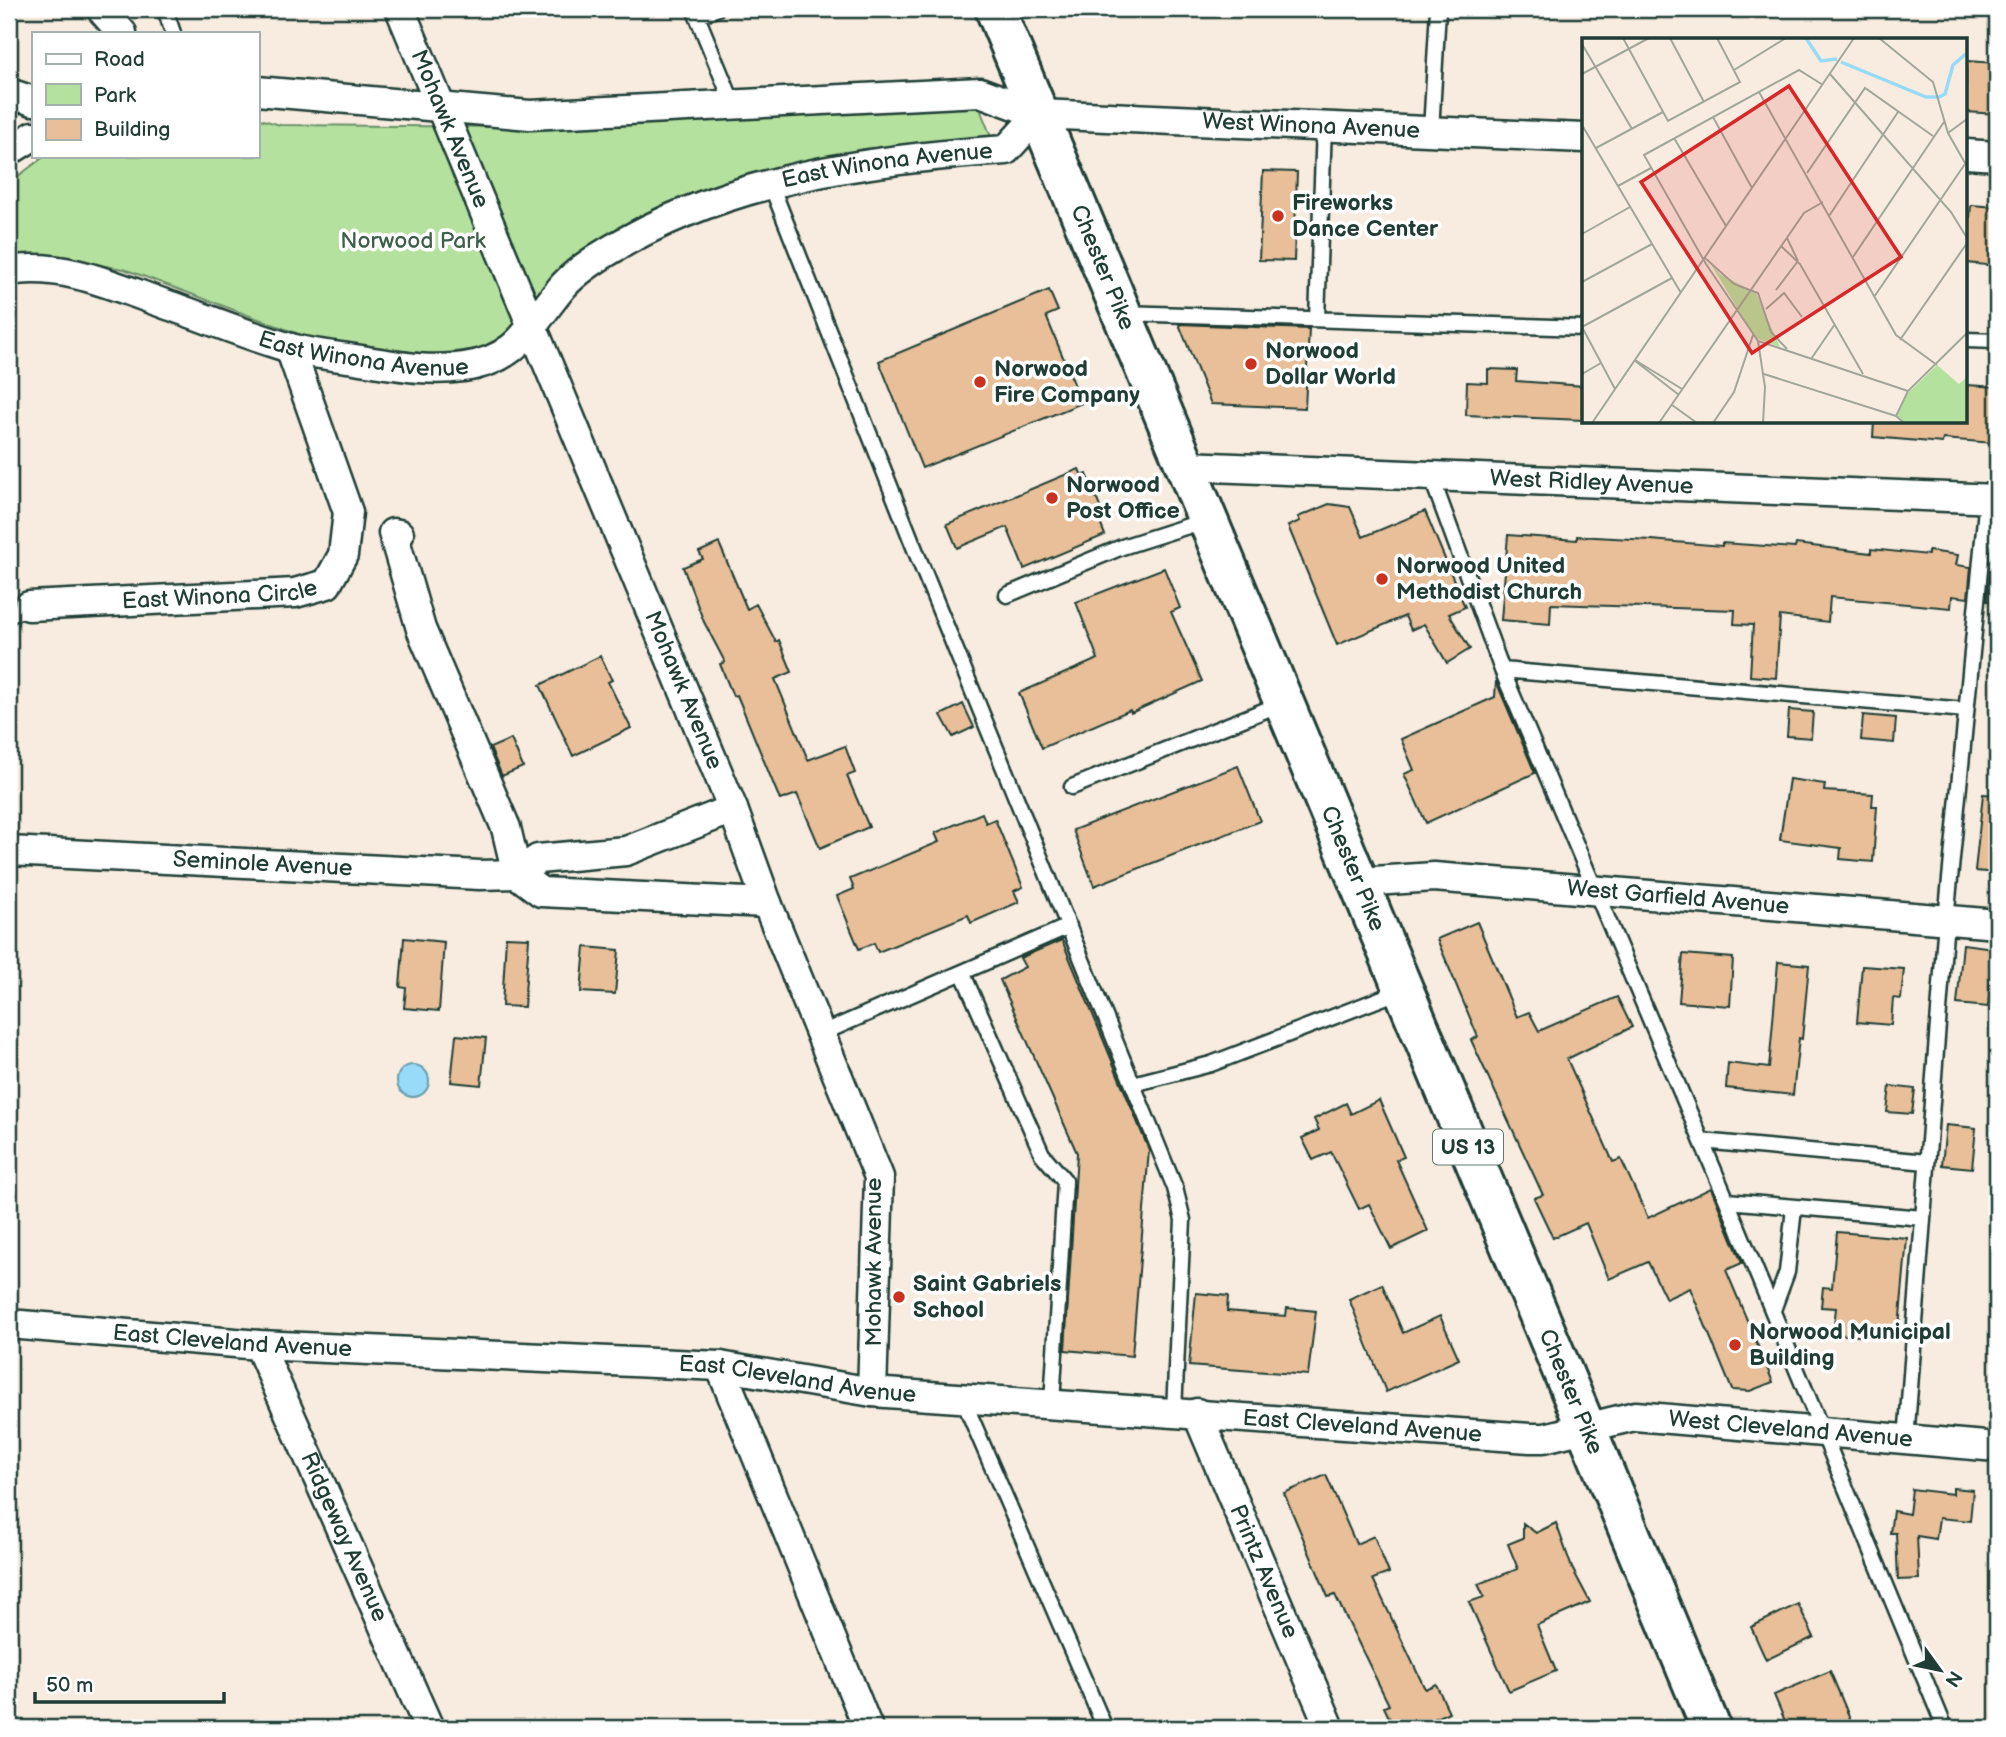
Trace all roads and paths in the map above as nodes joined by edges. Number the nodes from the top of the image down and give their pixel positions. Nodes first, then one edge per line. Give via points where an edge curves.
1 (101, 9) edge
2 (165, 9) edge
3 (400, 9) edge
4 (716, 9) edge
5 (995, 9) edge
6 (1438, 9) edge
7 (696, 12) edge
8 (121, 32) edge
9 (173, 32) edge
10 (259, 91) edge
11 (9, 93) edge
12 (32, 101) edge
13 (734, 106) junction
14 (442, 110) junction
15 (1039, 114) junction
16 (1324, 127) junction
17 (1431, 131) junction
18 (32, 137) edge
19 (1582, 138) edge
20 (9, 151) edge
21 (1968, 154) edge
22 (1997, 156) edge
23 (771, 185) junction
24 (9, 271) edge
25 (1122, 313) junction
26 (1317, 319) junction
27 (532, 328) junction
28 (1582, 328) edge
29 (1968, 340) edge
30 (1997, 341) edge
31 (290, 348) junction
32 (1186, 466) junction
33 (1431, 476) junction
34 (1992, 499) edge
35 (1209, 519) junction
36 (399, 534) dead end
37 (1007, 595) dead end
38 (19, 611) edge
39 (1502, 670) junction
40 (1285, 702) junction
41 (1966, 710) junction
42 (1072, 787) dead end
43 (733, 810) junction
44 (9, 851) edge
45 (517, 874) junction
46 (1359, 882) junction
47 (1597, 891) junction
48 (767, 903) junction
49 (1946, 920) junction
50 (1997, 924) edge
51 (1069, 926) junction
52 (962, 974) junction
53 (1404, 989) junction
54 (820, 1034) junction
55 (1133, 1084) junction
56 (1702, 1141) junction
57 (1927, 1162) junction
58 (1727, 1201) junction
59 (1794, 1208) junction
60 (1923, 1218) junction
61 (1773, 1310) junction
62 (9, 1324) edge
63 (259, 1345) junction
64 (720, 1366) junction
65 (872, 1392) junction
66 (962, 1397) junction
67 (1052, 1404) junction
68 (1185, 1412) junction
69 (1584, 1427) junction
70 (1824, 1434) junction
71 (1906, 1440) junction
72 (1997, 1447) edge
73 (429, 1728) edge
74 (868, 1728) edge
75 (1105, 1728) edge
76 (1330, 1728) edge
77 (1711, 1728) edge
78 (1945, 1728) edge

1 - 8 street
2 - 9 lane
3 - 14 street, Mohawk Avenue
4 - 7 lane
5 - 15 main road, Chester Pike / US 13
6 - 17 lane
7 - 13 lane
10 - 14 street
11 - 12 street
13 - 14 street via 570,115
13 - 15 street via 980,92
14 - 27 street, Mohawk Avenue
15 - 16 street, West Winona Avenue
15 - 23 street, East Winona Avenue via 1006,150 877,162
15 - 25 main road, Chester Pike / US 13
16 - 17 street, West Winona Avenue
16 - 26 lane
17 - 19 street, West Winona Avenue
18 - 20 street
21 - 22 street
23 - 27 street, East Winona Avenue via 692,209 609,250 567,282
23 - 51 lane
24 - 31 street, East Winona Avenue via 75,272
25 - 26 lane
25 - 32 main road, Chester Pike / US 13
26 - 28 lane
27 - 31 street, East Winona Avenue via 502,356 462,367 412,368
27 - 43 street, Mohawk Avenue
29 - 30 lane
31 - 38 street, East Winona Circle via 348,512 343,555 327,584 295,593
32 - 33 street, West Ridley Avenue
32 - 35 main road, Chester Pike / US 13
33 - 34 street, West Ridley Avenue
33 - 39 lane
34 - 41 lane
35 - 37 lane via 1122,547
35 - 40 main road, Chester Pike / US 13
36 - 45 street via 393,533 421,629 506,828
39 - 41 lane
39 - 47 lane
40 - 42 lane
40 - 46 main road, Chester Pike / US 13
41 - 49 lane
43 - 45 street, Seminole Avenue via 626,851 538,859
43 - 48 street, Mohawk Avenue
44 - 45 street, Seminole Avenue
45 - 48 street via 541,892
46 - 47 street, West Garfield Avenue via 1434,877
46 - 53 main road, Chester Pike / US 13
47 - 49 street, West Garfield Avenue
47 - 56 lane
48 - 54 street, Mohawk Avenue
49 - 50 street, West Garfield Avenue
49 - 57 lane
51 - 52 lane
51 - 55 lane
52 - 54 lane
52 - 67 lane via 1042,1154 1065,1181
53 - 55 lane via 1211,1064
53 - 69 main road, Chester Pike / US 13
54 - 65 street, Mohawk Avenue via 879,1177
55 - 68 lane via 1175,1188 1183,1220
56 - 57 lane
56 - 58 lane
57 - 60 lane
58 - 59 lane
58 - 61 lane
59 - 60 lane
59 - 61 lane via 1787,1272
60 - 71 lane
61 - 70 lane
62 - 63 street, East Cleveland Avenue
63 - 64 street, East Cleveland Avenue
63 - 73 street, Ridgeway Avenue
64 - 65 street, East Cleveland Avenue
64 - 74 street
65 - 66 street, East Cleveland Avenue
66 - 67 street, East Cleveland Avenue
66 - 75 lane
67 - 68 street, East Cleveland Avenue
68 - 69 street, East Cleveland Avenue via 1530,1438
68 - 76 street, Printz Avenue
69 - 70 street, West Cleveland Avenue via 1635,1416
69 - 77 main road, Chester Pike / US 13
70 - 71 street, West Cleveland Avenue
70 - 78 lane
71 - 72 street, West Cleveland Avenue

